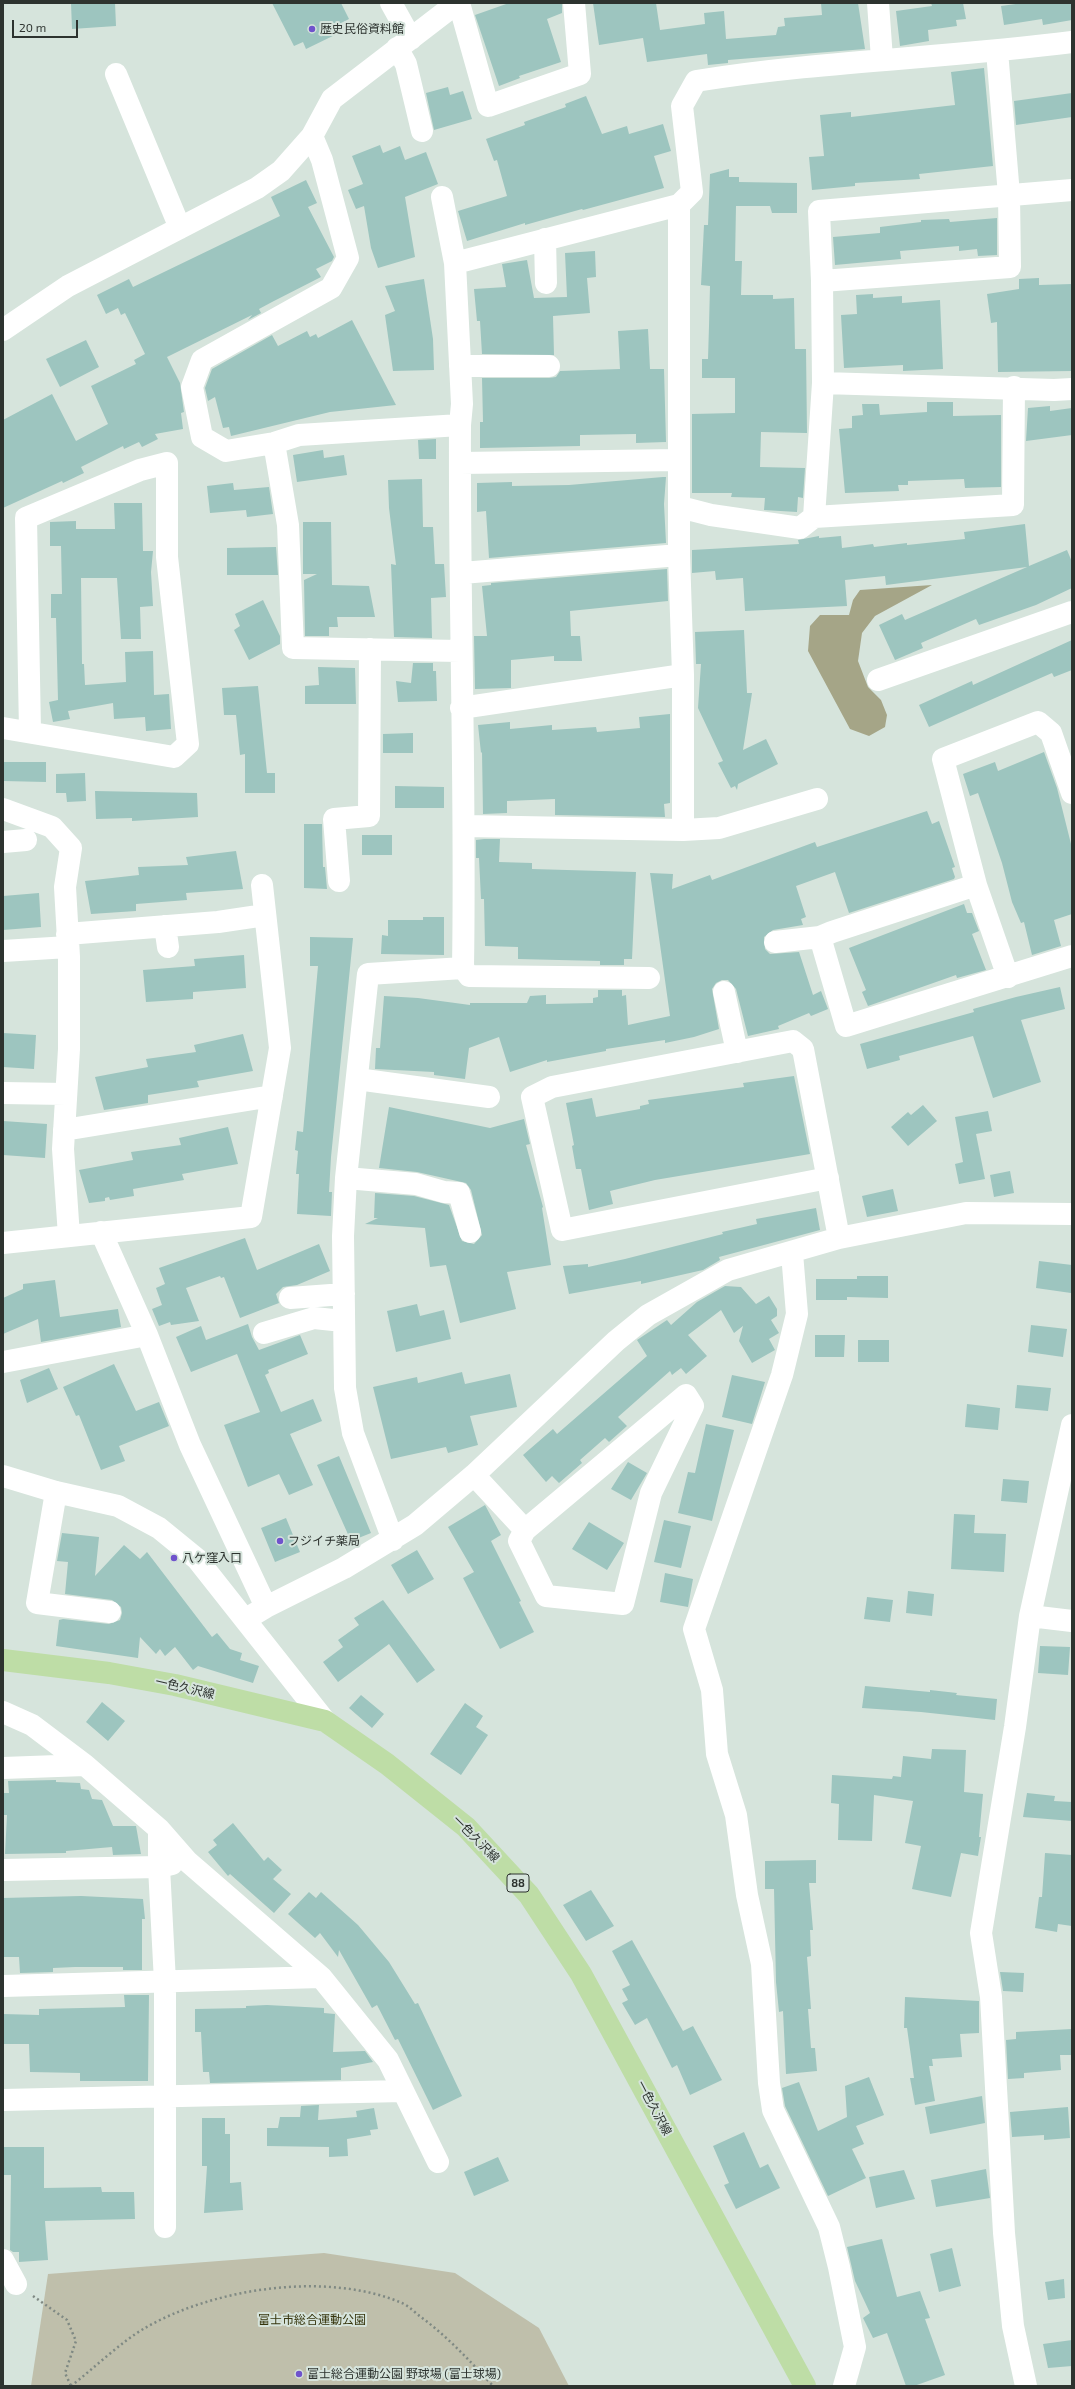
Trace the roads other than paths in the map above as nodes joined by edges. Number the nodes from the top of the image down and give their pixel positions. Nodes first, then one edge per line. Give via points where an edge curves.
1 (391, 3) edge
2 (458, 3) edge
3 (574, 3) edge
4 (878, 3) edge
5 (1072, 42) edge
6 (404, 44) junction
7 (997, 52) junction
8 (882, 59) junction
9 (116, 74) dead end
10 (422, 131) dead end
11 (312, 136) junction
12 (1072, 190) edge
13 (1009, 195) junction
14 (442, 198) dead end
15 (679, 205) junction
16 (180, 228) junction
17 (545, 239) junction
18 (454, 263) junction
19 (822, 281) junction
20 (546, 284) dead end
21 (3, 330) edge
22 (460, 366) junction
23 (549, 366) dead end
24 (823, 383) junction
25 (1014, 387) junction
26 (1072, 389) edge
27 (460, 425) junction
28 (274, 443) junction
29 (679, 460) junction
30 (460, 463) junction
31 (680, 507) junction
32 (814, 517) junction
33 (679, 555) junction
34 (462, 573) junction
35 (1072, 612) edge
36 (370, 649) junction
37 (460, 650) junction
38 (683, 675) junction
39 (878, 680) dead end
40 (461, 708) junction
41 (3, 728) edge
42 (30, 731) junction
43 (1072, 793) edge
44 (817, 799) dead end
45 (3, 809) edge
46 (465, 826) junction
47 (682, 830) junction
48 (26, 840) dead end
49 (3, 842) edge
50 (339, 881) dead end
51 (262, 884) dead end
52 (976, 885) junction
53 (264, 915) junction
54 (820, 937) junction
55 (68, 940) junction
56 (775, 942) dead end
57 (3, 951) edge
58 (1072, 956) edge
59 (463, 968) junction
60 (1008, 977) junction
61 (649, 978) dead end
62 (724, 992) dead end
63 (737, 1052) junction
64 (357, 1079) junction
65 (66, 1094) junction
66 (272, 1096) junction
67 (489, 1097) dead end
68 (18, 1099) edge
69 (64, 1130) junction
70 (346, 1178) junction
71 (828, 1178) junction
72 (1072, 1214) edge
73 (101, 1232) junction
74 (470, 1232) dead end
75 (69, 1236) junction
76 (839, 1238) junction
77 (3, 1243) edge
78 (792, 1253) junction
79 (344, 1294) junction
80 (290, 1298) dead end
81 (343, 1320) junction
82 (264, 1333) dead end
83 (147, 1335) junction
84 (3, 1362) edge
85 (1072, 1425) edge
86 (1070, 1451) edge
87 (474, 1475) junction
88 (3, 1476) edge
89 (56, 1492) junction
90 (525, 1530) junction
91 (393, 1540) junction
92 (266, 1607) junction
93 (110, 1612) dead end
94 (1030, 1616) junction
95 (246, 1619) junction
96 (1072, 1621) edge
97 (3, 1660) edge
98 (3, 1712) edge
99 (325, 1721) junction
100 (85, 1765) junction
101 (3, 1768) edge
102 (159, 1829) junction
103 (187, 1861) junction
104 (159, 1867) junction
105 (3, 1870) edge
106 (321, 1977) junction
107 (165, 1982) junction
108 (3, 1986) edge
109 (403, 2091) junction
110 (164, 2097) junction
111 (3, 2100) edge
112 (438, 2162) dead end
113 (166, 2227) dead end
114 (3, 2260) edge
115 (16, 2284) road end
116 (805, 2386) edge
117 (844, 2386) edge
118 (1026, 2386) edge

1 - 6 street
2 - 3 street via 488,106 580,74
2 - 6 street
4 - 8 street
5 - 7 street
6 - 10 street via 406,64
6 - 11 street via 332,100
7 - 8 street
7 - 13 street
8 - 15 street via 696,81 682,106 692,192
9 - 16 street
11 - 16 street via 281,171 263,184
11 - 28 street via 322,160 348,258 331,288 202,360 192,387 202,437 226,451
12 - 13 street
13 - 19 street via 1010,267
13 - 19 street via 819,211
14 - 18 street
15 - 17 street
15 - 29 street
16 - 21 street via 68,286
17 - 18 street
17 - 20 street
18 - 22 street
19 - 24 street
22 - 23 street
22 - 27 street
24 - 25 street
24 - 32 street
25 - 26 street
25 - 32 street via 1013,505
27 - 28 street via 299,435
27 - 30 street
28 - 36 street via 288,525 293,648
29 - 30 street
29 - 31 street
30 - 34 street
31 - 32 street via 711,515 800,528
31 - 33 street
33 - 34 street
33 - 38 street
34 - 37 street
35 - 39 street
36 - 37 street
36 - 50 street via 369,816 334,819
37 - 40 street
38 - 40 street
38 - 47 street
40 - 46 street
41 - 42 street
42 - 42 street via 26,518 140,470 167,463 167,557 188,744 174,757
43 - 52 street via 1052,733 1038,722 943,759
44 - 47 street via 719,828
45 - 55 street via 52,827 71,848 65,887
46 - 47 street
46 - 59 street
48 - 49 street
51 - 53 street
52 - 54 street
52 - 60 street
53 - 55 street via 218,930 166,937
53 - 66 street via 280,1048
54 - 56 street
54 - 60 street via 846,1026
55 - 57 street
55 - 65 street via 69,1049
58 - 60 street
59 - 61 street via 469,976
59 - 64 street via 368,974
62 - 63 street
63 - 71 street via 793,1041 804,1049
63 - 71 street via 552,1087 532,1097 562,1230
64 - 67 street
64 - 70 street
65 - 68 street
65 - 69 street
66 - 69 street via 204,1116 150,1126 99,1134
66 - 73 street via 251,1217
69 - 75 street
70 - 74 street via 416,1184 444,1192 459,1193
70 - 79 street
71 - 76 street
72 - 76 street via 966,1213
73 - 75 street
73 - 83 street
75 - 77 street
76 - 78 street
78 - 87 street via 728,1270 648,1315 616,1341
78 - 117 street via 797,1314 782,1375 694,1629 712,1690 717,1754 736,1815 746,1895 762,1964 773,2110 829,2227 842,2281 855,2347
79 - 80 street
79 - 81 street
81 - 82 street via 314,1318
81 - 91 street via 344,1388 353,1433
83 - 84 street
83 - 92 street via 190,1445
85 - 86 street
86 - 94 street
87 - 90 street
87 - 91 street via 415,1525
88 - 89 street
89 - 93 street via 37,1603
89 - 95 street via 118,1506 159,1528 197,1559
90 - 90 street via 519,1541 546,1596 624,1604 651,1493 693,1406 686,1395
91 - 92 street
92 - 95 street
94 - 96 street
94 - 118 street via 1015,1727 981,1933 991,1997 1004,2233 1013,2326
95 - 99 street
97 - 99 main road, 一色久沢線 / 88 via 109,1673 174,1685
98 - 100 street via 32,1725
99 - 116 main road, 一色久沢線 / 88 via 387,1764 466,1827 529,1895 581,1974
100 - 101 street
100 - 102 street
102 - 103 street
102 - 104 street
103 - 104 street
103 - 106 street
104 - 105 street
104 - 107 street
106 - 107 street
106 - 109 street via 388,2060
107 - 108 street
107 - 110 street
109 - 110 street
109 - 112 street
110 - 111 street
110 - 113 street
114 - 115 street

